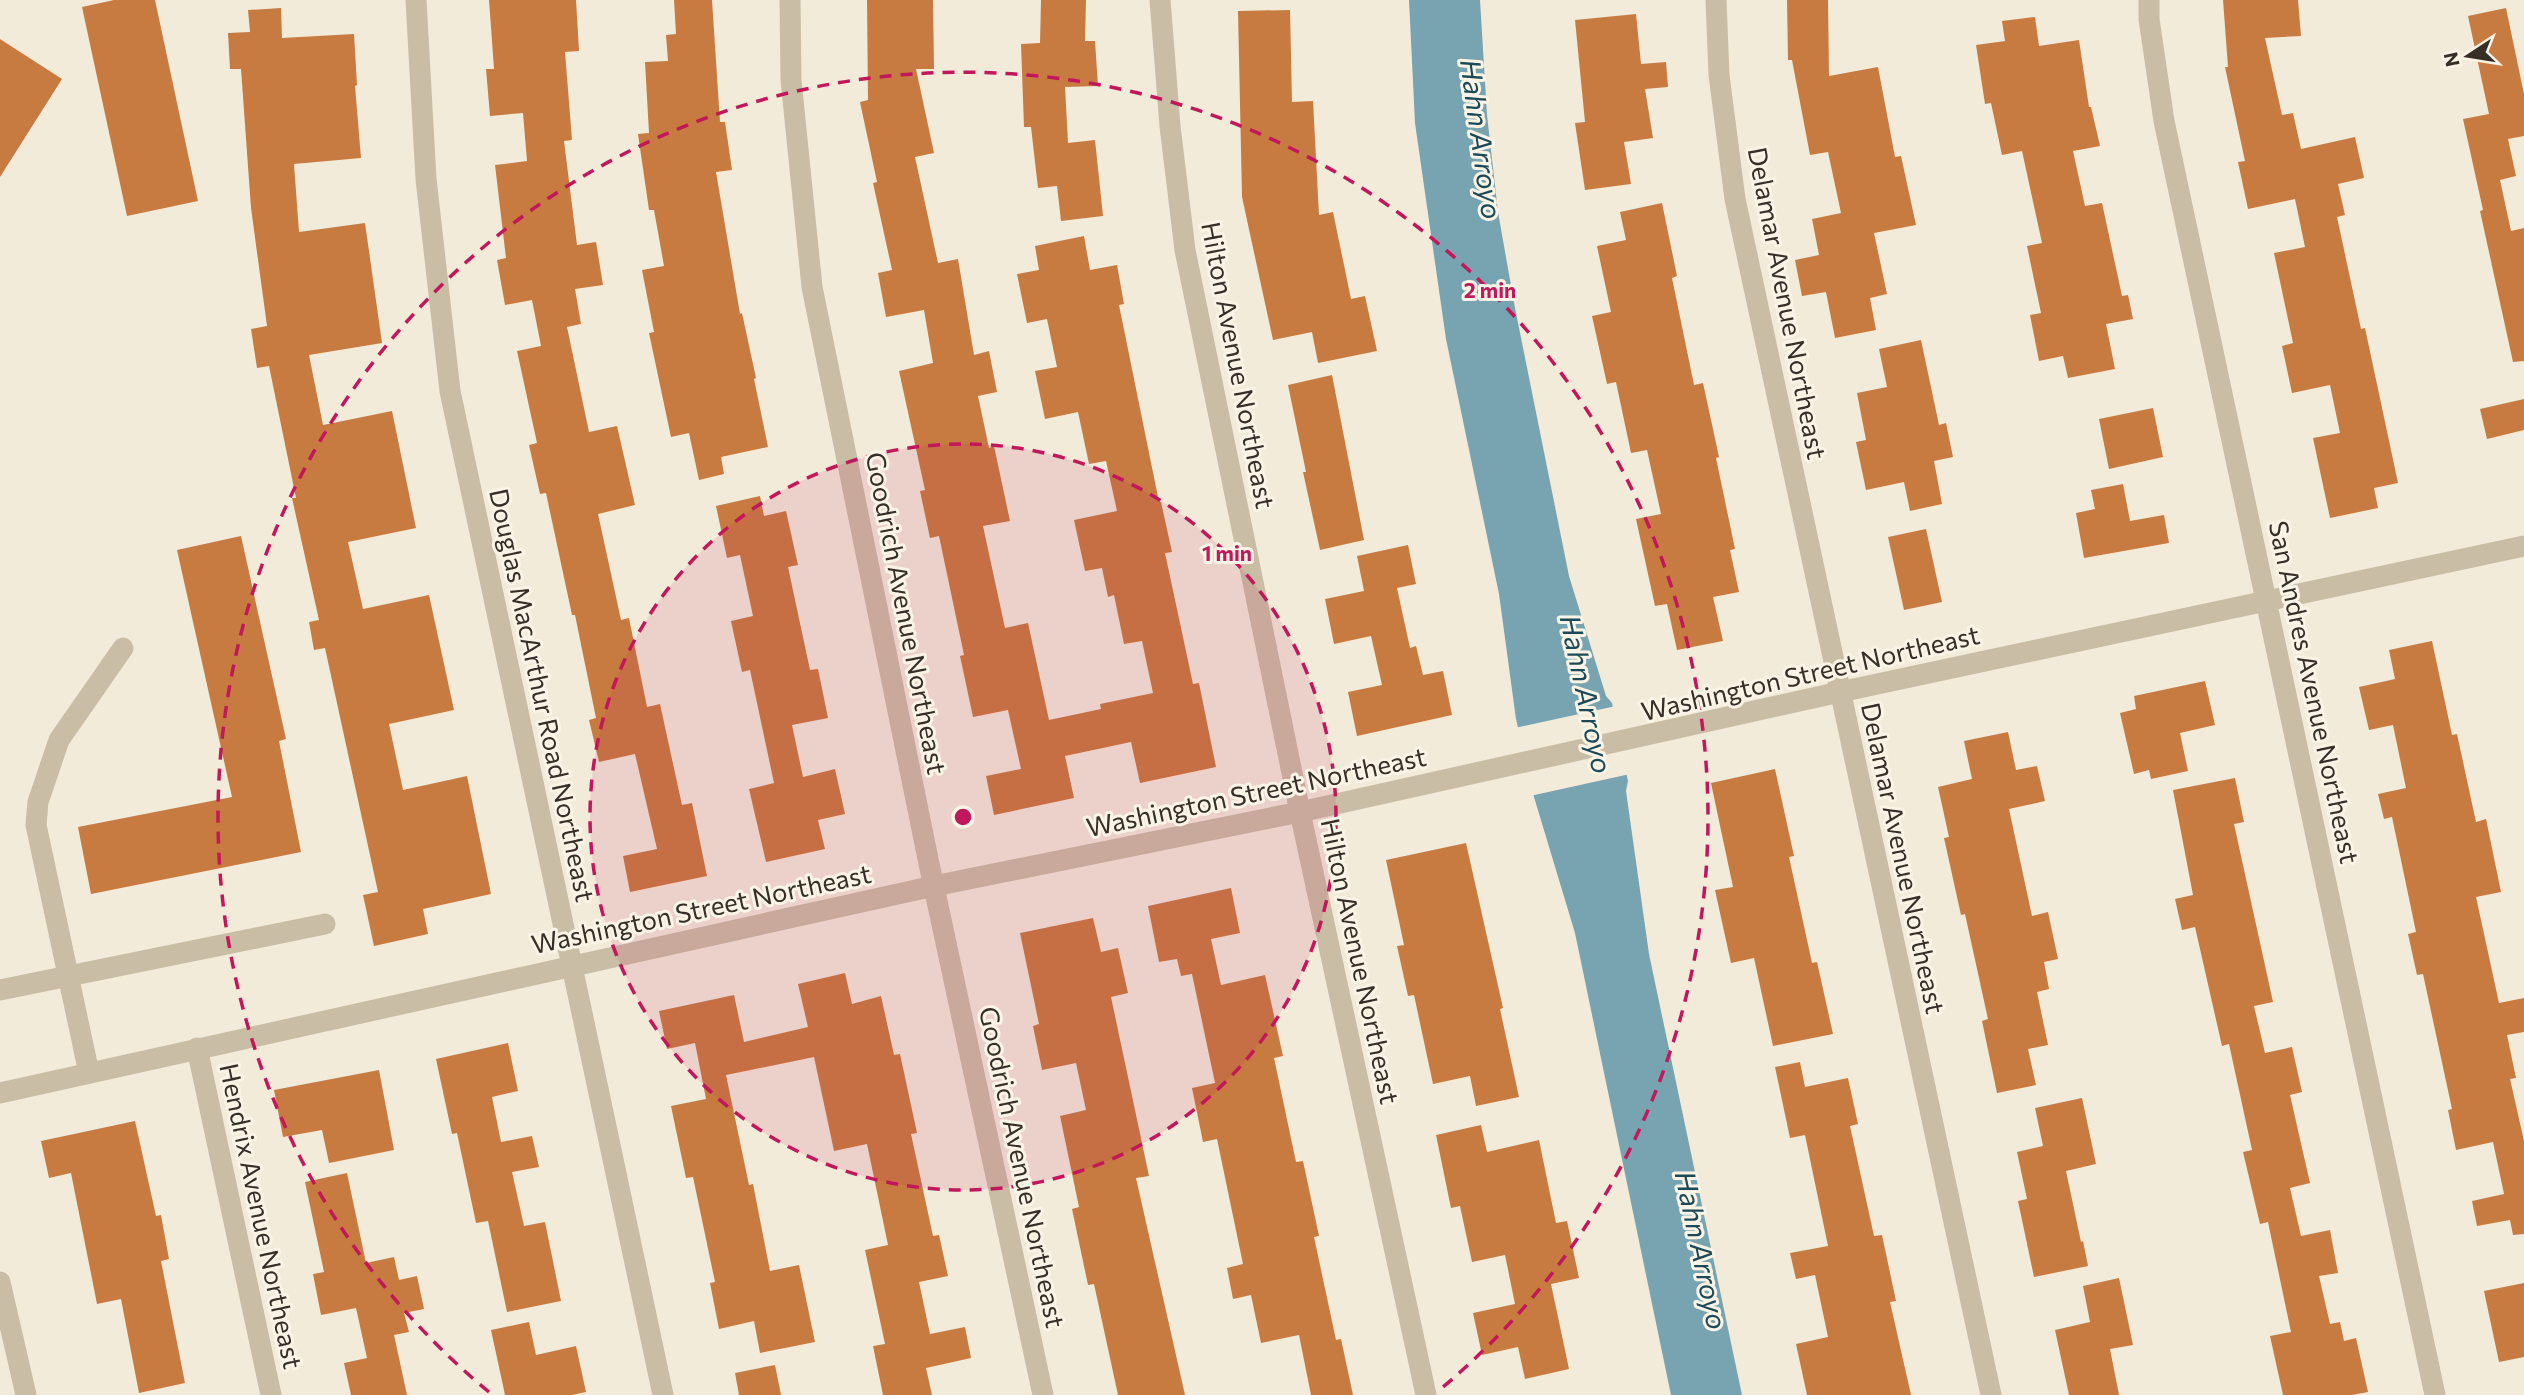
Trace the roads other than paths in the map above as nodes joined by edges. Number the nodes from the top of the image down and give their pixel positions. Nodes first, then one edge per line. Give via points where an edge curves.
1 (416, 0) edge
2 (790, 0) edge
3 (1160, 0) edge
4 (1716, 0) edge
5 (2149, 0) edge
6 (2524, 546) edge
7 (2267, 600) junction
8 (123, 649) dead end
9 (1840, 692) junction
10 (1300, 812) junction
11 (934, 886) junction
12 (326, 924) dead end
13 (571, 965) junction
14 (68, 976) junction
15 (0, 990) edge
16 (197, 1048) junction
17 (89, 1073) junction
18 (0, 1093) edge
19 (0, 1282) edge
20 (26, 1395) edge
21 (271, 1395) edge
22 (663, 1395) edge
23 (1044, 1395) edge
24 (1426, 1395) edge
25 (1991, 1395) edge
26 (2435, 1395) edge

1 - 13 street, Douglas MacArthur Road Northeast via 426,179 450,391
2 - 11 street, Goodrich Avenue Northeast via 791,79 812,287
3 - 10 street, Hilton Avenue Northeast via 1185,250
4 - 9 street, Delamar Avenue Northeast via 1719,75 1735,199
5 - 7 street, San Andres Avenue Northeast via 2164,121
6 - 7 street, Washington Street Northeast
7 - 9 street, Washington Street Northeast
7 - 26 street, San Andres Avenue Northeast
8 - 14 street via 59,740 38,802 36,825
9 - 10 street, Washington Street Northeast
9 - 25 street, Delamar Avenue Northeast
10 - 11 street, Washington Street Northeast
10 - 24 street, Hilton Avenue Northeast
11 - 13 street, Washington Street Northeast
11 - 23 street, Goodrich Avenue Northeast
12 - 14 street
13 - 16 street, Washington Street Northeast
13 - 22 street, Douglas MacArthur Road Northeast
14 - 15 street
14 - 17 street
16 - 17 street, Washington Street Northeast
16 - 21 street, Hendrix Avenue Northeast
17 - 18 street, Washington Street Northeast
19 - 20 street

